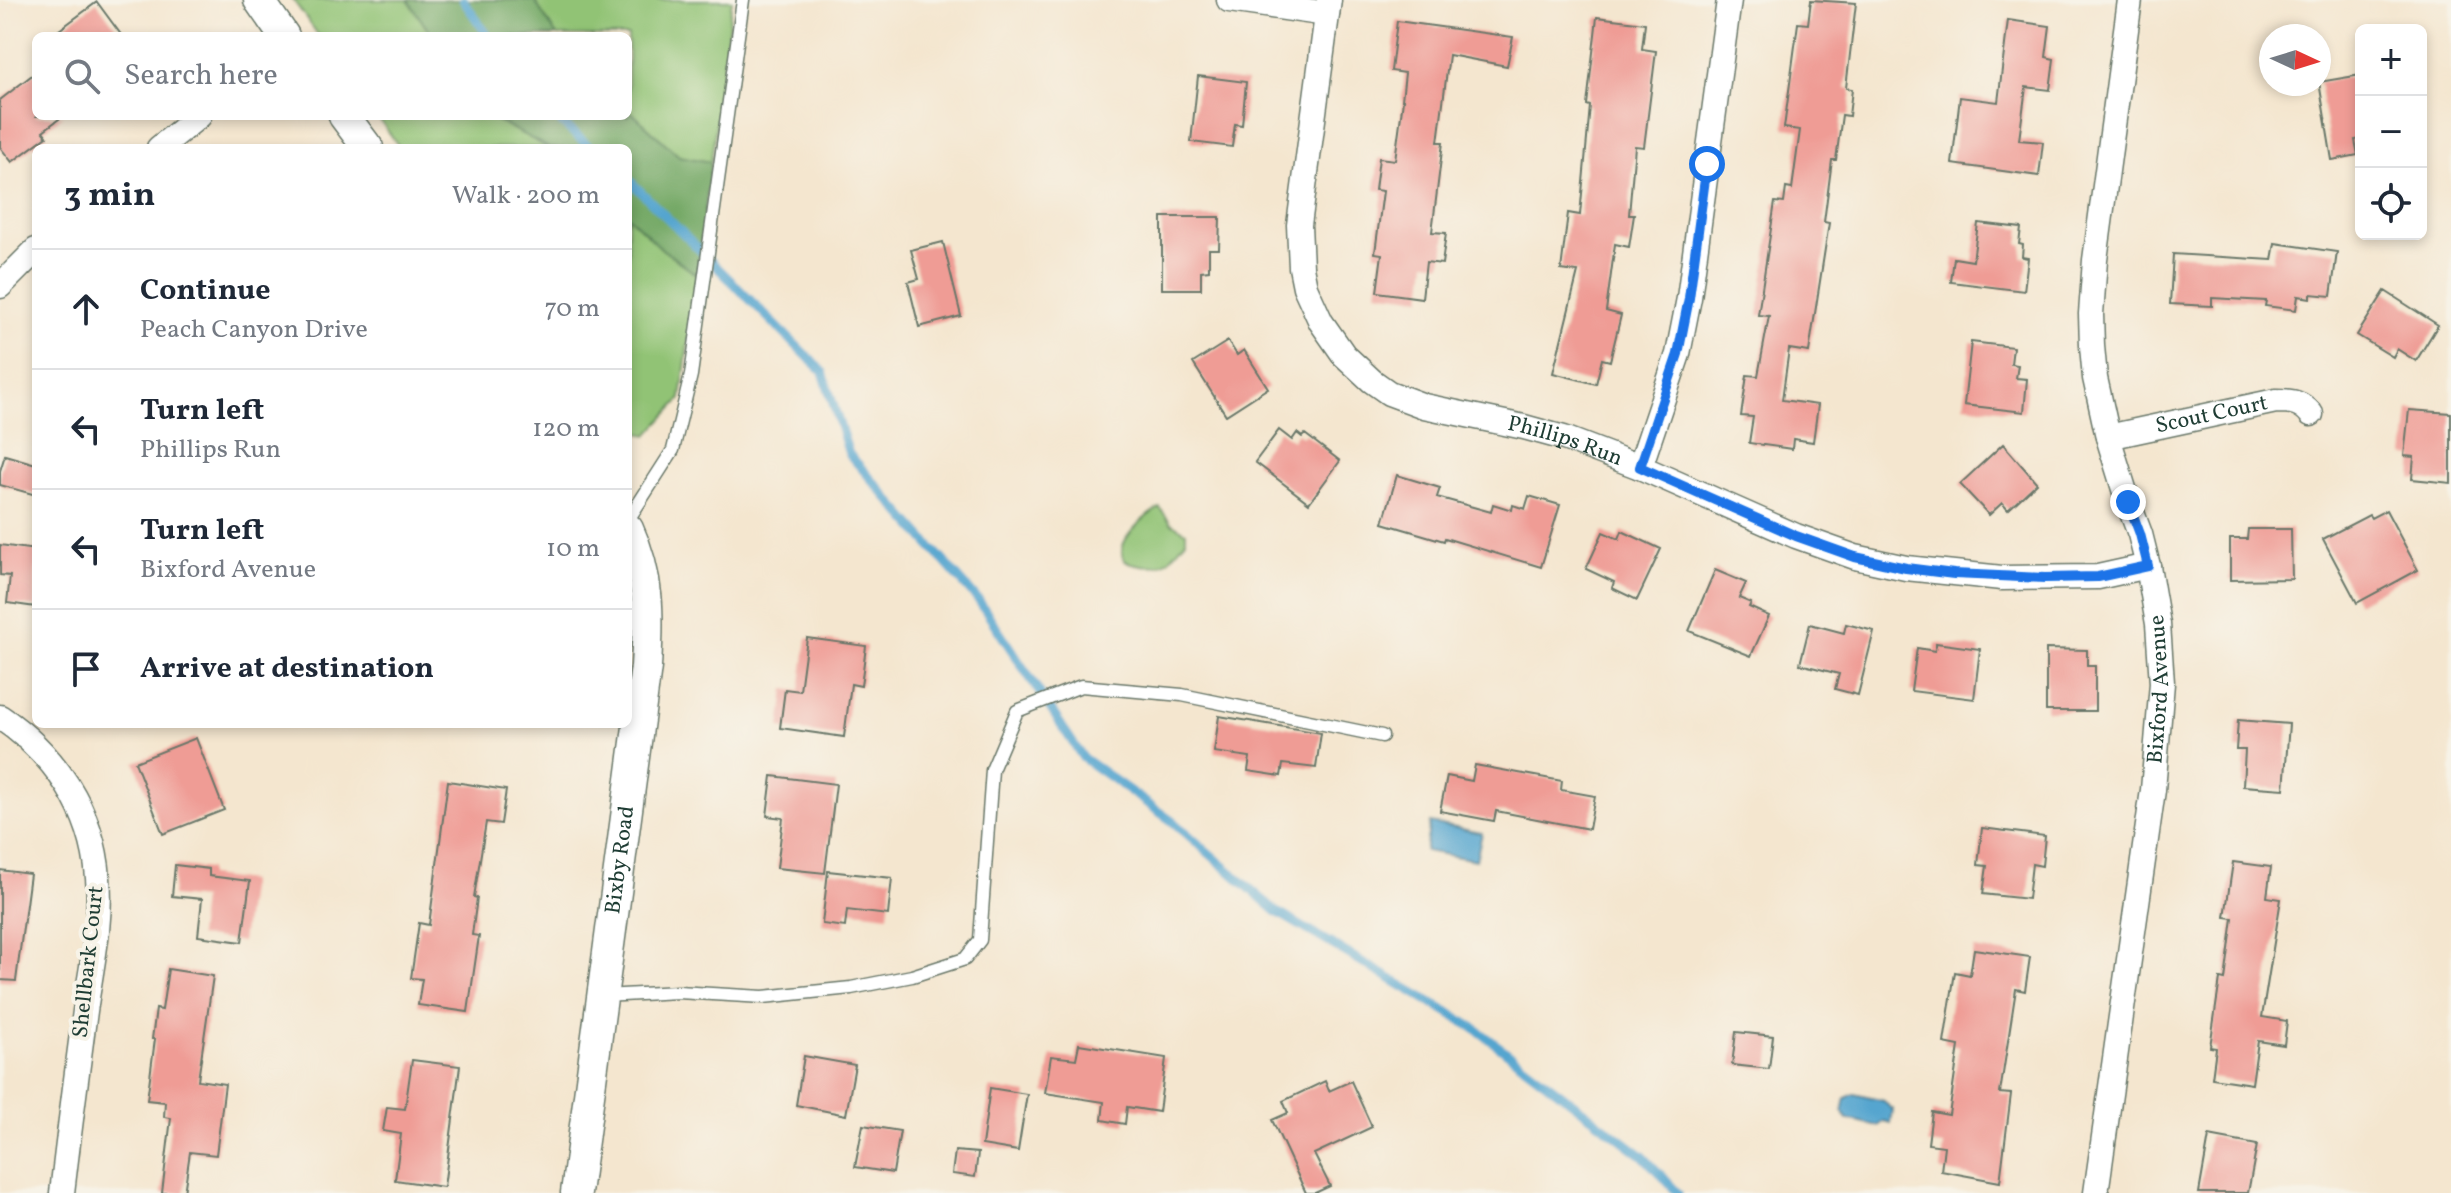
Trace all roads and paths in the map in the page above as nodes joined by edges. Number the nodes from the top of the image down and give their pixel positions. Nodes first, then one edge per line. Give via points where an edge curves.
1 (259, 0) edge
2 (743, 0) edge
3 (1229, 0) edge
4 (1729, 0) edge
5 (2130, 0) edge
6 (1328, 7) edge
7 (281, 32) edge
8 (194, 120) edge
9 (347, 120) edge
10 (164, 144) edge
11 (365, 144) edge
12 (32, 254) edge
13 (0, 286) edge
14 (2311, 414) dead end
15 (2108, 437) junction
16 (1640, 467) junction
17 (632, 514) edge
18 (632, 540) edge
19 (2148, 566) junction
20 (0, 717) edge
21 (1382, 736) dead end
22 (603, 996) junction
23 (62, 1193) edge
24 (576, 1193) edge
25 (2096, 1193) edge

1 - 7 street
2 - 17 lane via 691,375 673,450
3 - 6 street
4 - 16 street via 1684,326
5 - 15 street, Bixford Avenue via 2091,314 2095,378
6 - 16 street, Phillips Run via 1299,245 1305,287 1331,338 1389,393 1564,438
8 - 10 street
9 - 11 street
12 - 13 street
14 - 15 street, Scout Court via 2293,401 2276,401
15 - 19 street, Bixford Avenue
16 - 19 street, Phillips Run via 1796,536 1906,568 2045,578 2098,577
18 - 22 street, Bixby Road via 644,574 649,622 642,713
19 - 25 street, Bixford Avenue via 2161,646 2160,721
20 - 23 street, Shellbark Court via 45,754 68,783 93,846 98,877 97,924
21 - 22 lane via 1182,695 1081,686 1017,711 992,770 980,940 965,959 912,976 836,990 763,997 678,992
22 - 24 street, Bixby Road

